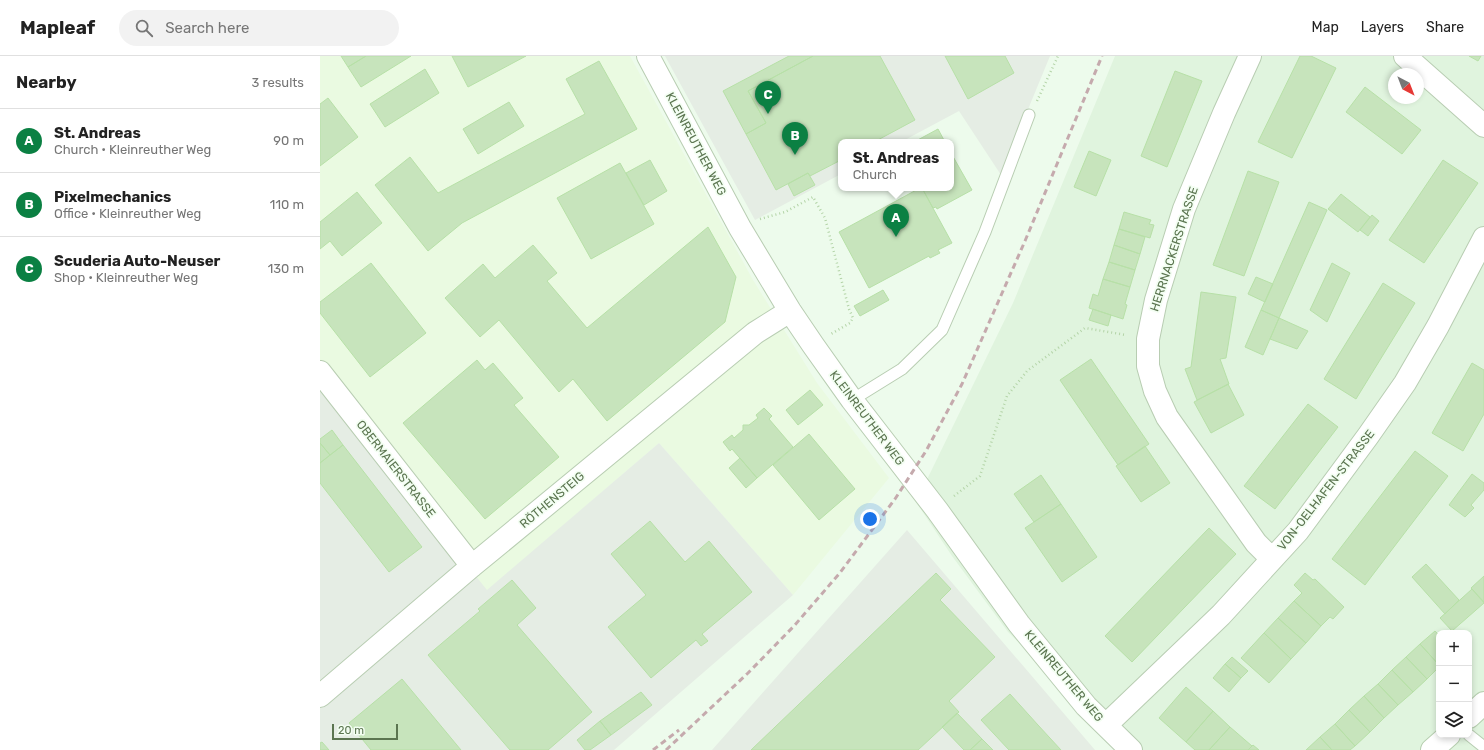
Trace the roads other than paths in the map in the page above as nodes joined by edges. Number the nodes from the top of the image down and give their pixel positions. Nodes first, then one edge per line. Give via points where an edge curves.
1 (648, 56) edge
2 (1250, 56) edge
3 (1405, 56) edge
4 (1029, 115) road end
5 (1484, 126) edge
6 (1484, 238) edge
7 (790, 311) junction
8 (320, 372) edge
9 (852, 400) junction
10 (1272, 559) junction
11 (472, 566) junction
12 (320, 696) edge
13 (1484, 703) edge
14 (1472, 714) edge
15 (1106, 725) junction
16 (1446, 738) edge
17 (1472, 738) edge
18 (1484, 748) edge
19 (1131, 750) edge
20 (1432, 750) edge

1 - 7 street, KLEINREUTHER WEG via 740,228
2 - 10 street, HERRNACKERSTRASSE via 1184,209 1156,300 1148,338 1148,366 1155,391 1167,417 1256,543
3 - 5 street
4 - 9 lane via 985,232 942,330 902,369
6 - 10 street, VON-OELHAFEN-STRASSE via 1405,383 1298,531
7 - 9 street, KLEINREUTHER WEG
7 - 11 street, RÖTHENSTEIG via 755,333
8 - 11 street, OBERMAIERSTRASSE
9 - 15 street, KLEINREUTHER WEG via 937,510 1019,624 1086,706
10 - 15 street, VON-OELHAFEN-STRASSE via 1221,615
11 - 12 street, RÖTHENSTEIG
13 - 14 street
15 - 19 street, KLEINREUTHER WEG
16 - 20 street
17 - 18 lane

